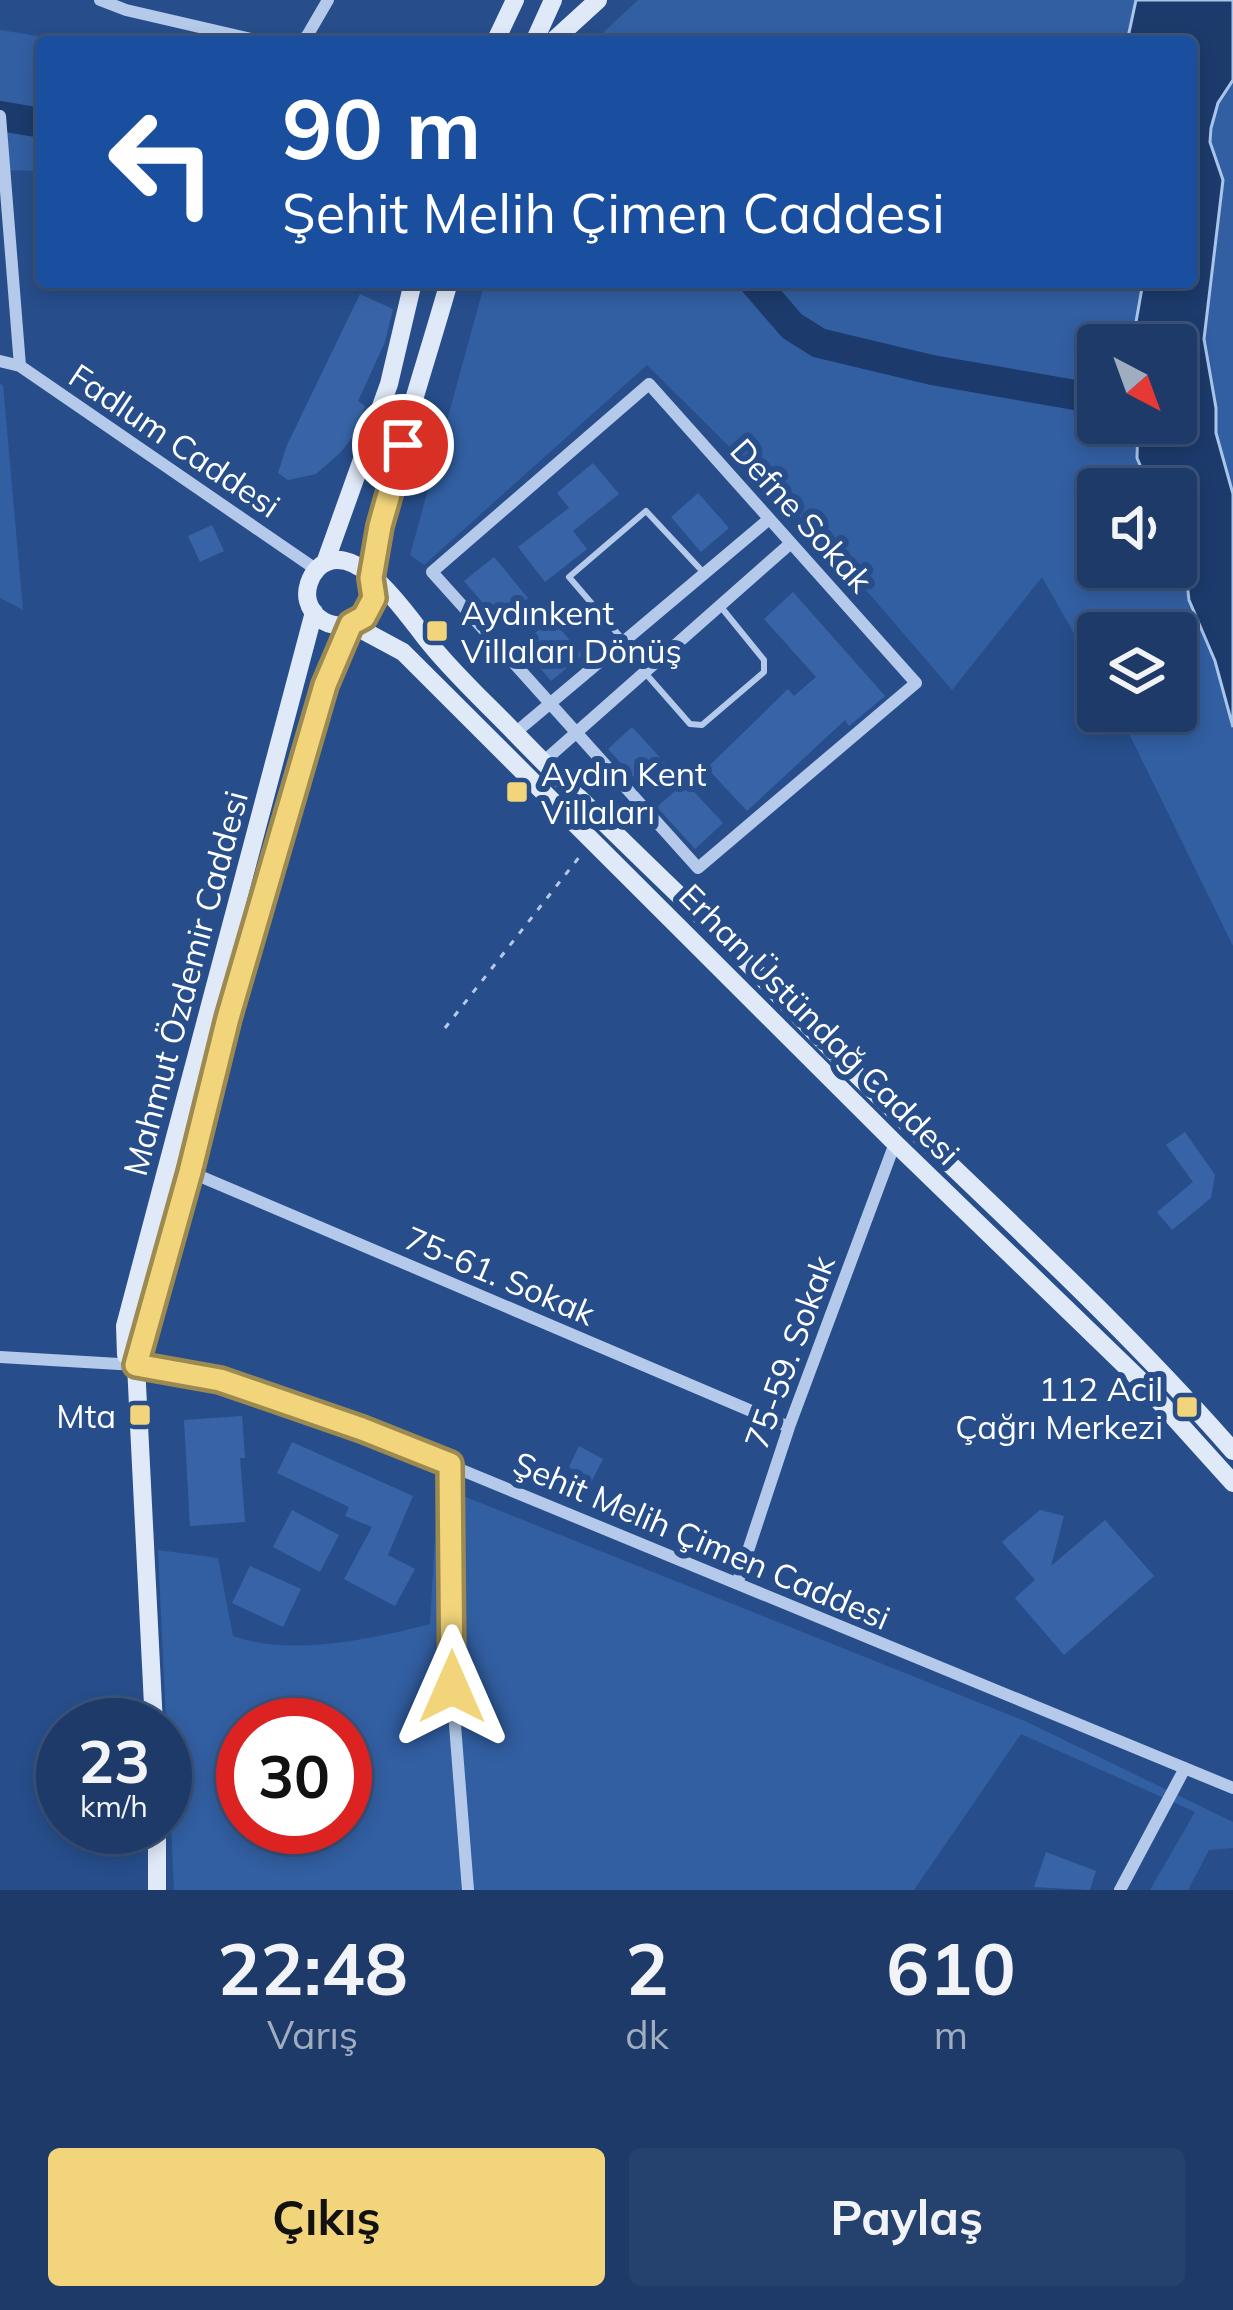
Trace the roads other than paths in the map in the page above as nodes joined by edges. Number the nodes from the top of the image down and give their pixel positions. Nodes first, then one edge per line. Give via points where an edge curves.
1 (100, 0) edge
2 (168, 0) edge
3 (328, 0) edge
4 (553, 0) edge
5 (598, 0) edge
6 (513, 2) edge
7 (158, 18) junction
8 (237, 36) edge
9 (308, 36) edge
10 (498, 36) edge
11 (537, 36) edge
12 (559, 36) edge
13 (0, 116) edge
14 (411, 288) edge
15 (446, 288) edge
16 (0, 361) edge
17 (20, 366) junction
18 (768, 520) junction
19 (791, 543) junction
20 (321, 566) junction
21 (704, 573) junction
22 (371, 578) junction
23 (721, 605) junction
24 (314, 613) junction
25 (351, 624) junction
26 (624, 641) junction
27 (644, 672) junction
28 (551, 702) junction
29 (515, 733) junction
30 (576, 733) junction
31 (543, 762) junction
32 (895, 1143) junction
33 (190, 1172) junction
34 (0, 1357) edge
35 (136, 1365) junction
36 (789, 1427) junction
37 (1233, 1451) edge
38 (450, 1464) junction
39 (1233, 1483) edge
40 (738, 1581) junction
41 (153, 1698) edge
42 (1185, 1768) junction
43 (1233, 1788) edge
44 (157, 1854) edge
45 (157, 1890) edge
46 (468, 1890) edge
47 (1120, 1890) edge

1 - 7 street
2 - 7 street
3 - 9 street
4 - 11 street
5 - 12 street
6 - 10 street
7 - 8 street
13 - 17 street
14 - 20 street via 389,384
15 - 22 street
16 - 17 street, Fadlum Caddesi
17 - 20 street, Fadlum Caddesi
18 - 19 street, Defne Sokak
18 - 21 street
18 - 28 street, Defne Sokak via 649,384 431,572
19 - 23 street
19 - 30 street, Defne Sokak via 916,682 698,868
20 - 22 street via 346,560
20 - 24 street via 307,591
21 - 26 street
21 - 26 lane via 646,511 630,524 568,577
22 - 25 street via 371,608
22 - 29 street, Erhan Üstündağ Caddesi
23 - 27 street
23 - 27 lane via 764,660 764,672 702,725 690,724
24 - 25 street via 332,626
24 - 35 street, Mahmut Özdemir Caddesi via 125,1326 126,1355
25 - 32 street, Erhan Üstündağ Caddesi via 403,652
25 - 33 street, Mahmut Özdemir Caddesi via 325,685
26 - 28 street
27 - 30 street
28 - 29 street
28 - 30 street
29 - 31 street, Erhan Üstündağ Caddesi
30 - 31 street
31 - 37 street, Erhan Üstündağ Caddesi
32 - 36 street, 75-59. Sokak
32 - 39 street, Erhan Üstündağ Caddesi via 1140,1380
33 - 35 street, Mahmut Özdemir Caddesi
33 - 36 street, 75-61. Sokak
34 - 35 street, Şehit Melih Çimen Caddesi
35 - 38 street, Şehit Melih Çimen Caddesi via 220,1380
35 - 41 street, Mahmut Özdemir Caddesi
36 - 40 street, 75-59. Sokak
38 - 40 street, Şehit Melih Çimen Caddesi
38 - 46 street via 452,1687
40 - 42 street, Şehit Melih Çimen Caddesi
42 - 43 street, Şehit Melih Çimen Caddesi
42 - 47 street
44 - 45 street

